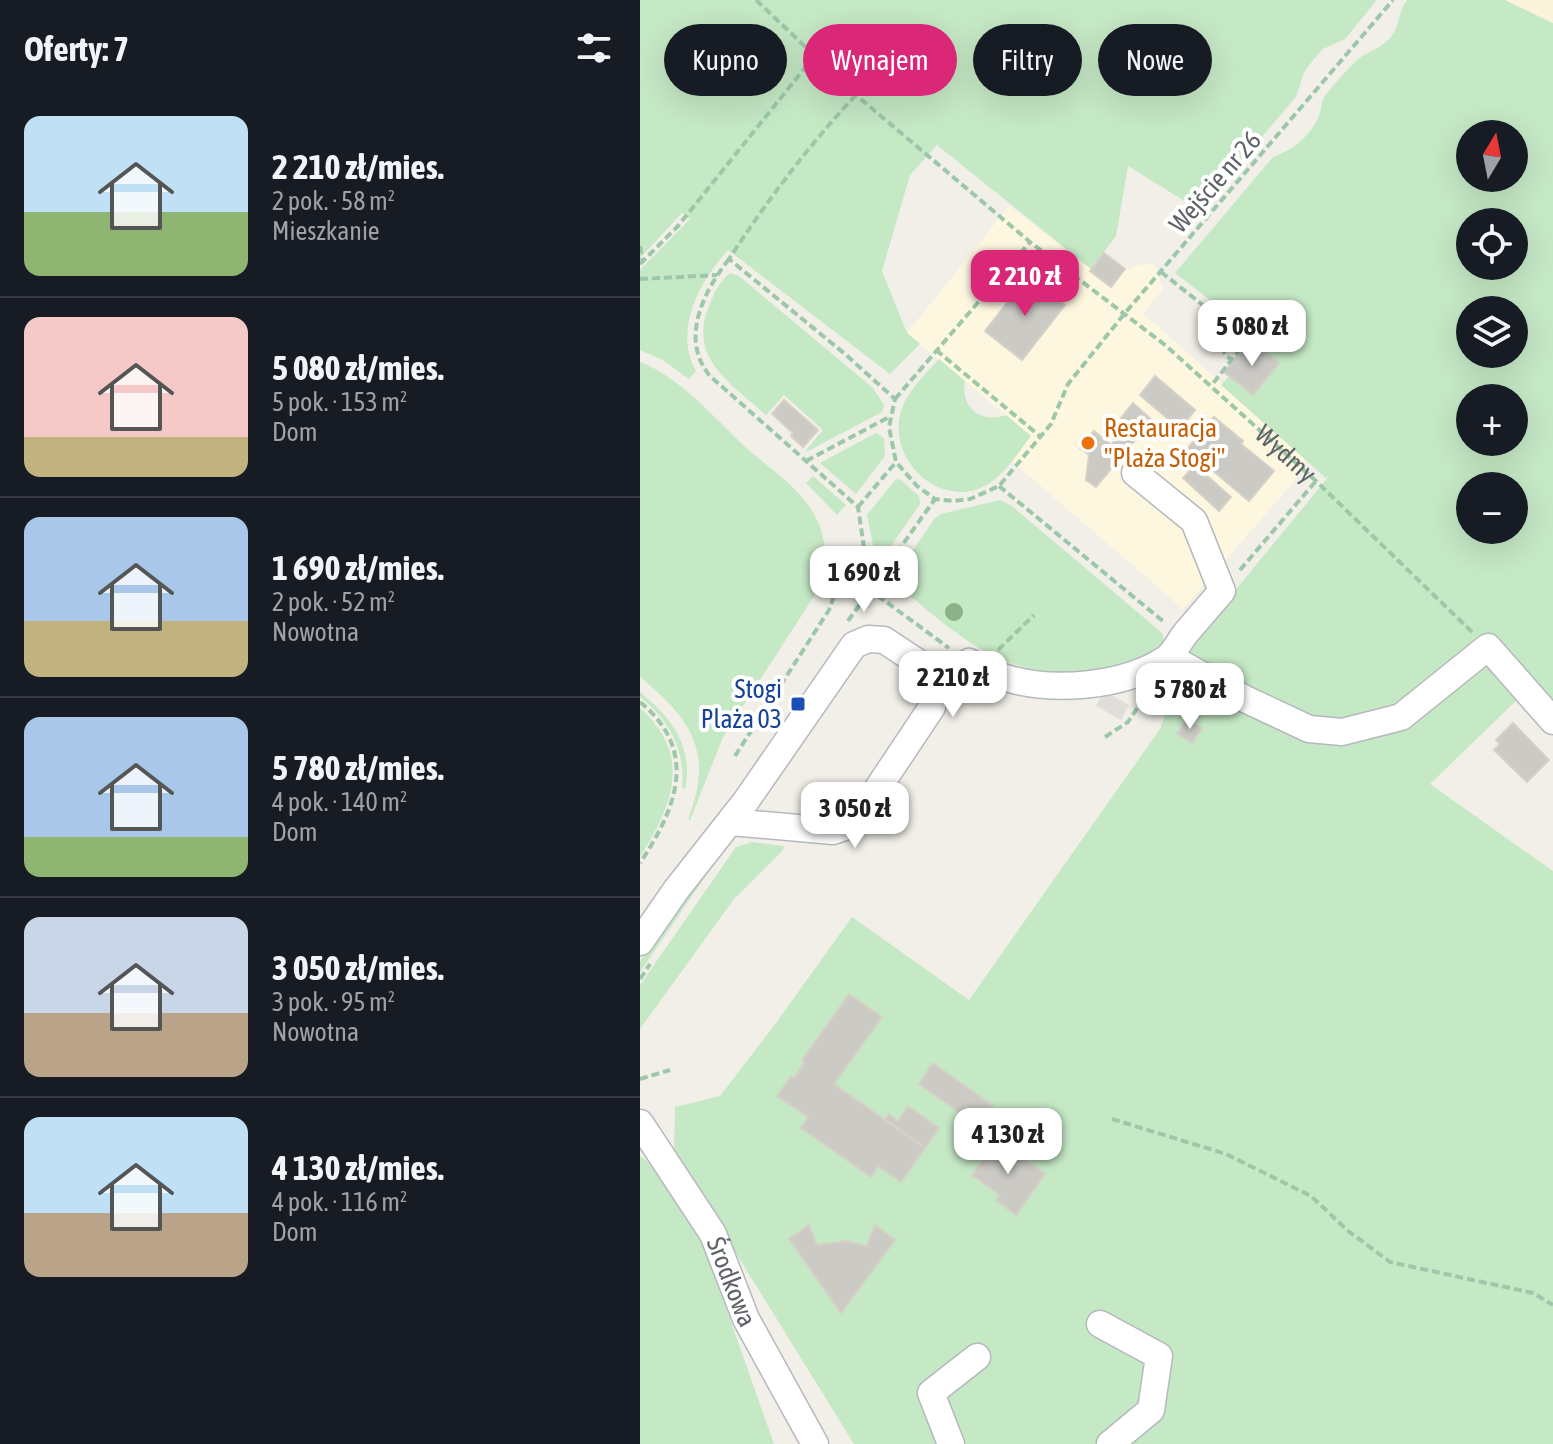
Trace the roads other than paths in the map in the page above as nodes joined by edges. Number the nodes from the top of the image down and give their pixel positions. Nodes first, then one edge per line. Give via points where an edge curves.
1 (1135, 473) dead end
2 (1170, 652) junction
3 (936, 682) junction
4 (1553, 721) edge
5 (730, 822) junction
6 (640, 942) edge
7 (640, 1123) edge
8 (1100, 1324) dead end
9 (977, 1357) dead end
10 (815, 1444) edge
11 (951, 1444) edge
12 (1110, 1444) edge

1 - 2 street via 1194,521 1222,591
2 - 3 street via 1128,675 1072,685 1032,683 977,666
2 - 4 street via 1245,699 1309,729 1342,732 1401,717 1488,647
3 - 5 street via 932,707 856,821 833,831
3 - 5 street via 928,669 884,640 854,645
5 - 6 street
7 - 10 street, Środkowa via 713,1234 746,1319
8 - 12 street via 1159,1356 1151,1410
9 - 11 street via 931,1393

